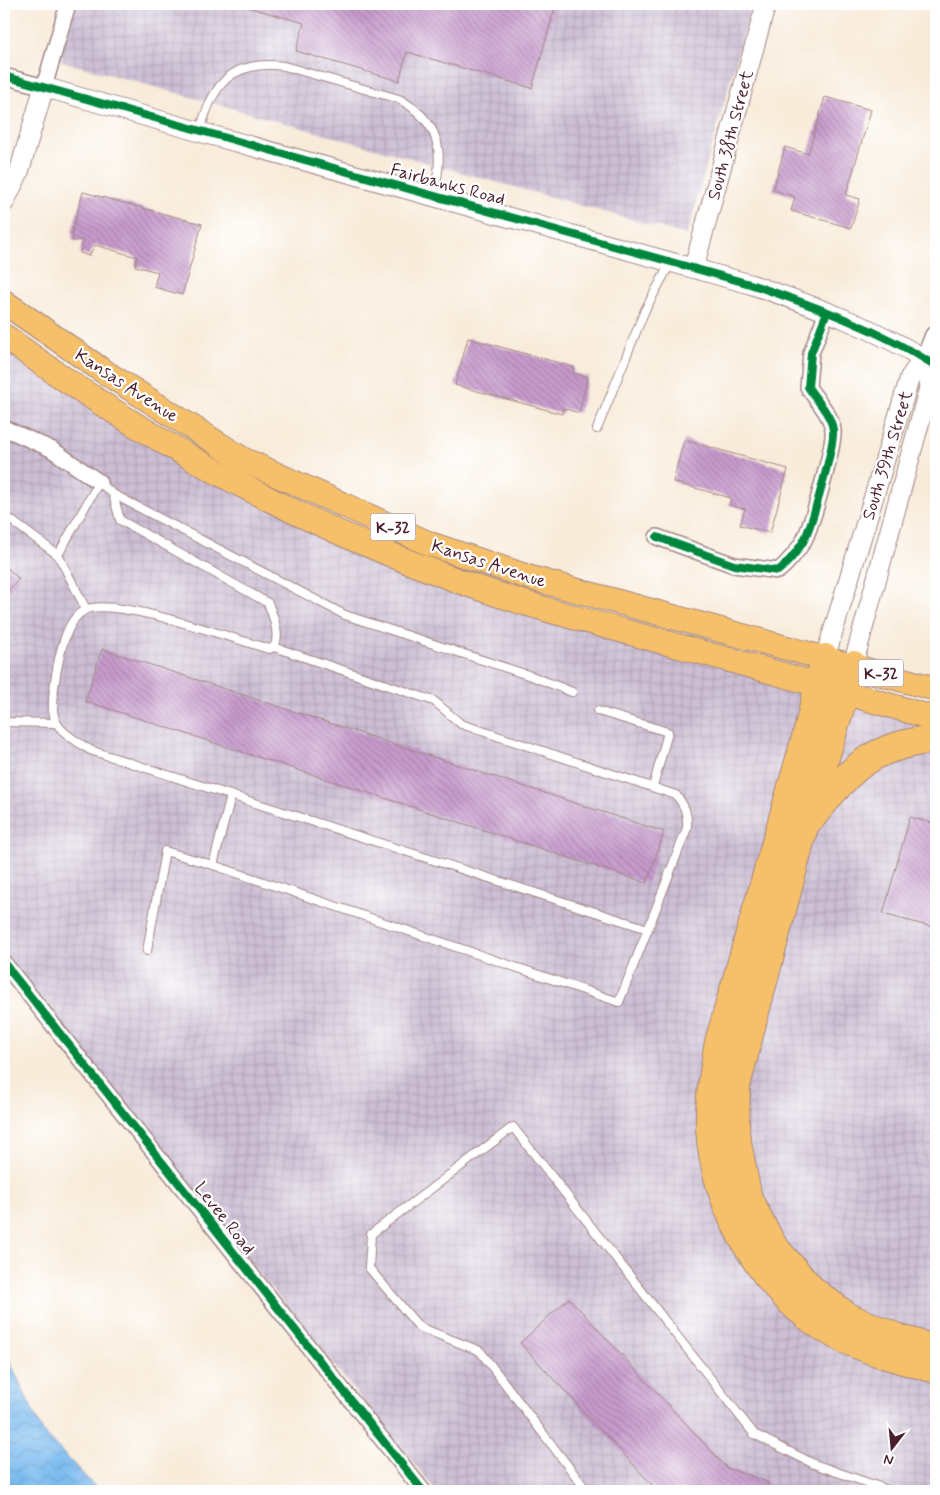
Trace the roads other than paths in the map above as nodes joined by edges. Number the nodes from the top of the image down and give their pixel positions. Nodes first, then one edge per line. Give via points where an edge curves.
1 (68, 4) edge
2 (766, 4) edge
3 (4, 76) edge
4 (44, 87) junction
5 (200, 132) junction
6 (433, 196) junction
7 (4, 203) edge
8 (672, 261) junction
9 (694, 267) junction
10 (4, 302) edge
11 (827, 312) junction
12 (936, 335) edge
13 (4, 336) edge
14 (930, 362) edge
15 (4, 428) edge
16 (597, 429) dead end
17 (99, 482) junction
18 (113, 494) junction
19 (4, 514) edge
20 (657, 537) dead end
21 (58, 555) junction
22 (86, 609) junction
23 (274, 647) junction
24 (825, 658) junction
25 (853, 664) junction
26 (831, 688) junction
27 (936, 689) edge
28 (572, 692) dead end
29 (598, 711) dead end
30 (936, 719) edge
31 (4, 722) edge
32 (55, 723) junction
33 (936, 739) edge
34 (652, 787) junction
35 (231, 796) junction
36 (804, 827) junction
37 (213, 865) junction
38 (648, 929) junction
39 (147, 951) dead end
40 (4, 963) edge
41 (936, 1349) edge
42 (936, 1370) edge
43 (423, 1491) edge
44 (587, 1491) edge
45 (891, 1491) edge

1 - 4 street
2 - 9 street, South 38th Street
3 - 4 street, Fairbanks Road
4 - 5 street, Fairbanks Road
4 - 7 street via 19,172
5 - 6 street, Fairbanks Road
5 - 6 lane via 212,96 231,75 247,67 265,64 284,66 399,99 417,108 436,138 439,158
6 - 8 street, Fairbanks Road
8 - 9 street, Fairbanks Road
8 - 16 lane via 645,310
9 - 11 street, Fairbanks Road via 758,286
10 - 24 main road, Kansas Avenue / K-32 via 103,371 242,459 430,544 531,578
11 - 14 street, Fairbanks Road via 879,334
11 - 20 street via 811,353 808,387 829,416 833,431 831,453 804,540 788,563 778,572 734,565
12 - 14 street via 933,335
13 - 26 main road, Kansas Avenue / K-32 via 55,374 165,444 271,500 366,544 456,580 551,611
14 - 24 street, South 39th Street via 910,377
14 - 25 street, South 39th Street via 929,388
15 - 17 street via 51,449
17 - 18 lane
17 - 21 lane
18 - 23 lane via 120,520 268,603 277,637
18 - 28 lane via 345,615
19 - 21 lane
21 - 22 lane
22 - 23 lane via 125,608 269,649
22 - 32 lane via 77,616 66,634 57,667 52,707
23 - 34 lane via 434,701 461,724
24 - 25 main road, Kansas Avenue / K-32
24 - 26 highway
25 - 26 highway
25 - 27 main road, Kansas Avenue / K-32
26 - 30 main road, Kansas Avenue / K-32
26 - 36 highway
26 - 42 highway via 719,1042 712,1078 710,1128 716,1171 729,1211 759,1264 796,1306 836,1334 887,1356
29 - 34 lane via 668,732
31 - 32 lane
32 - 35 lane via 90,750
33 - 36 highway via 877,752 846,775
34 - 38 lane via 676,795 688,816 687,828
35 - 37 lane
35 - 38 lane
36 - 41 highway via 736,1086 735,1132 748,1199 773,1246 813,1291 848,1317 900,1339
37 - 38 lane via 619,1002
37 - 39 lane via 165,850
40 - 43 street, Levee Road
44 - 45 lane via 480,1351 419,1328 369,1268 371,1234 513,1127 754,1434 814,1464

